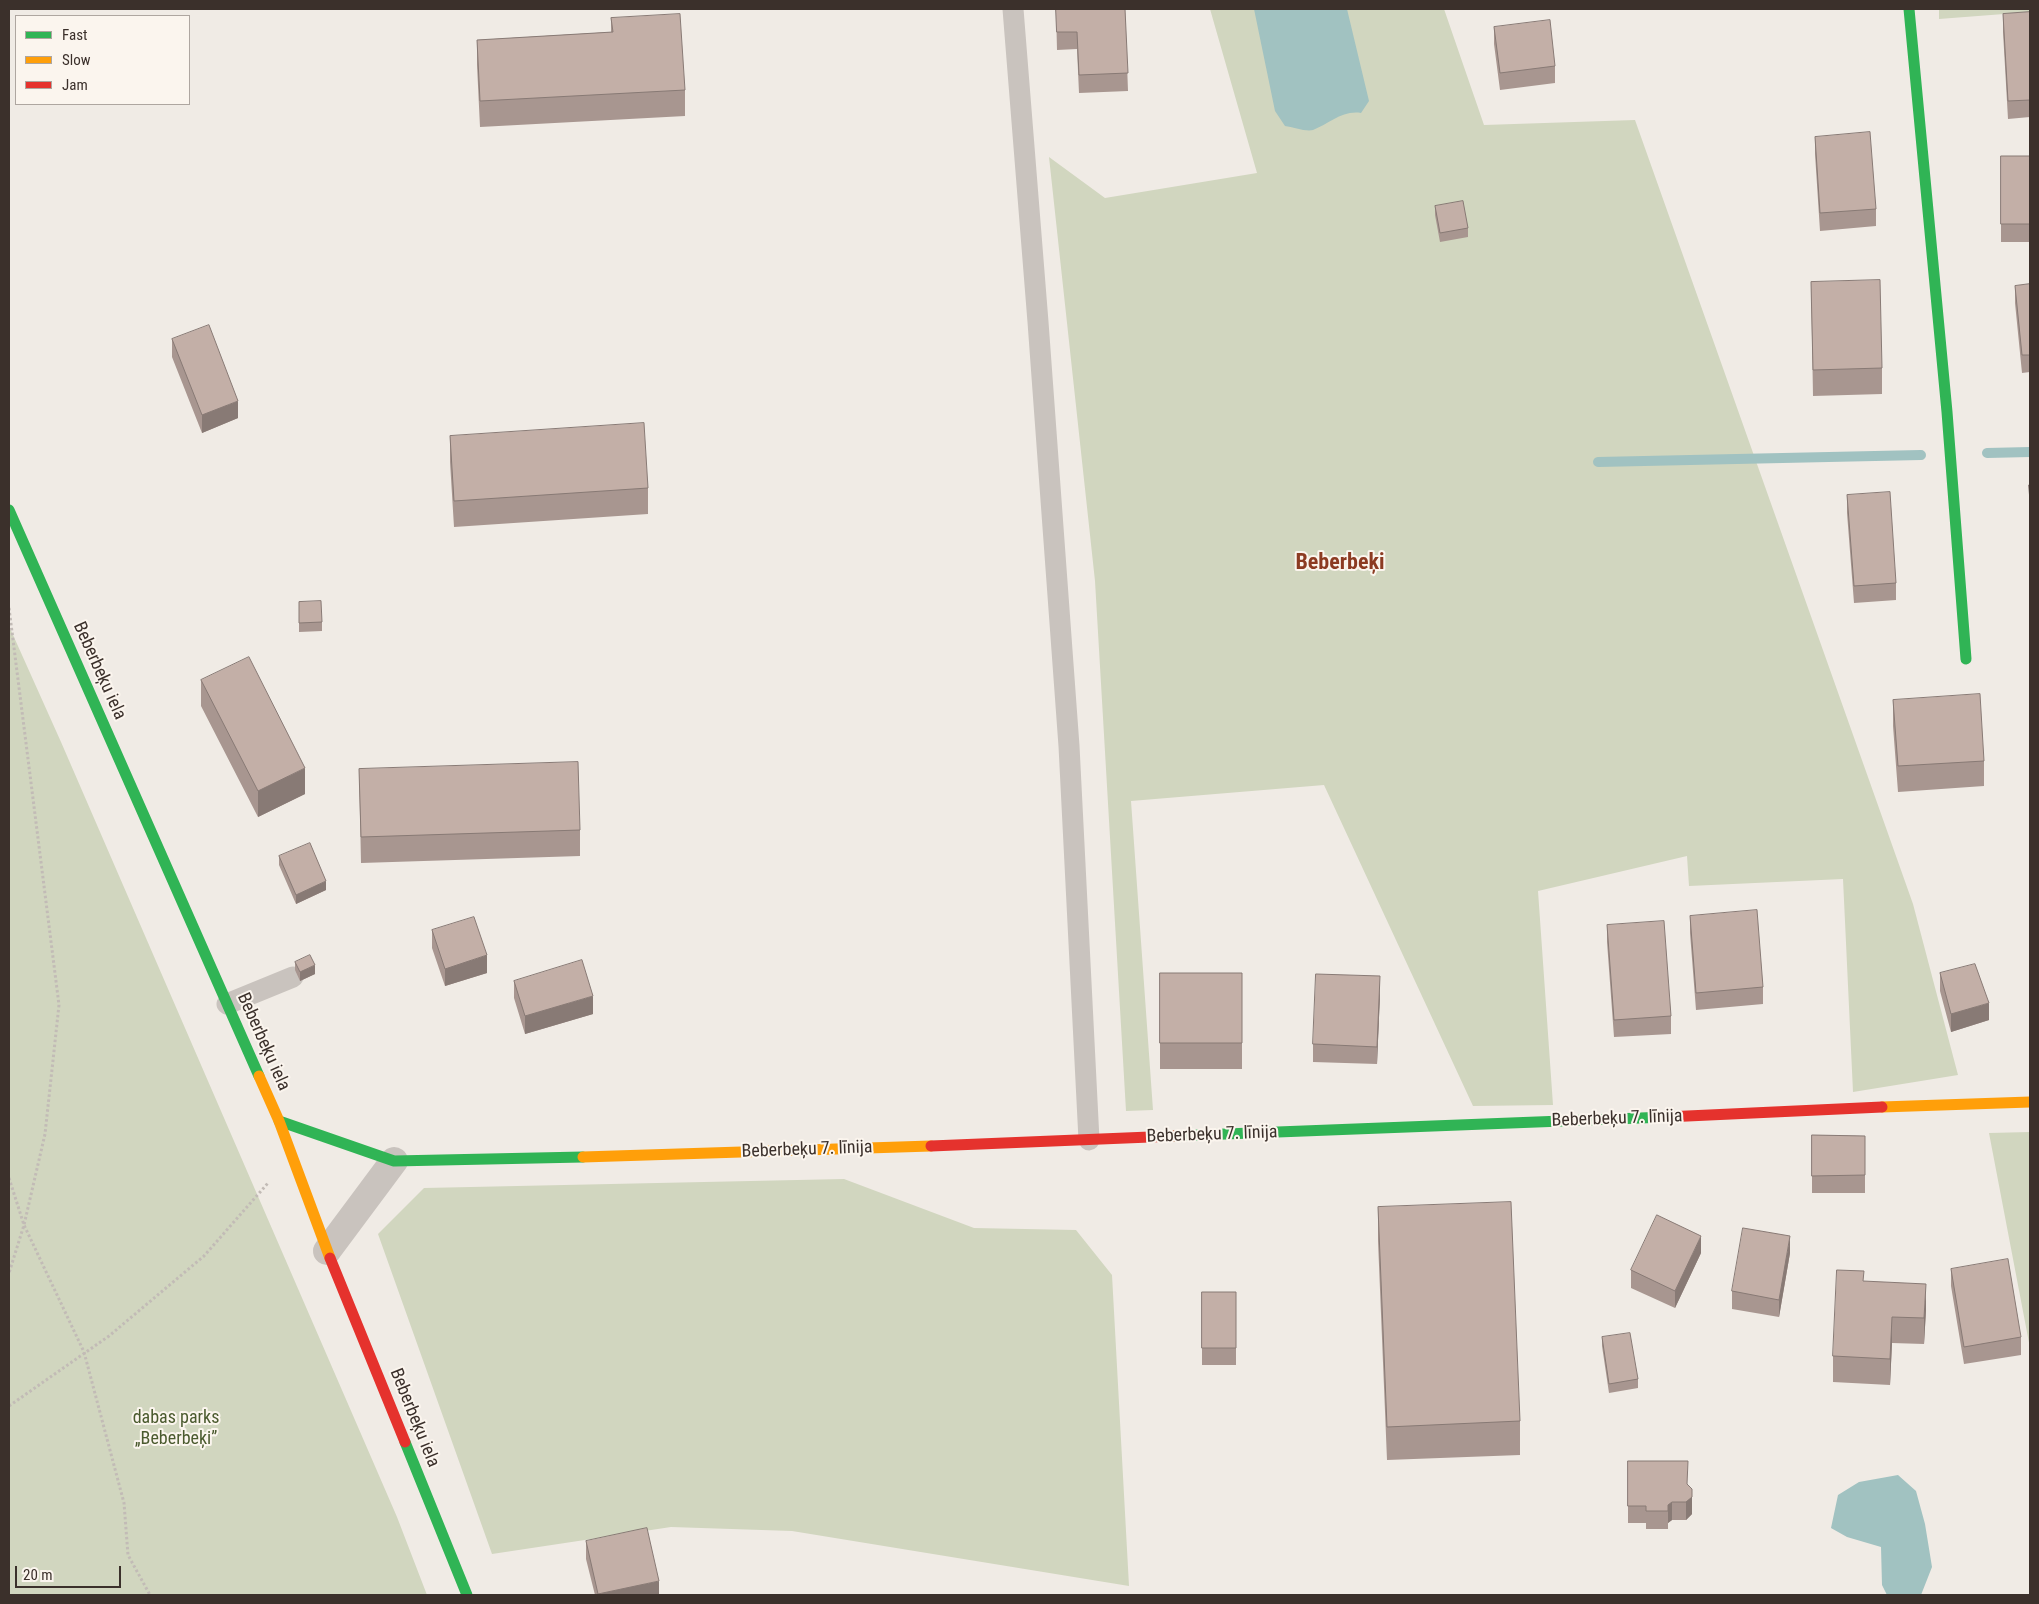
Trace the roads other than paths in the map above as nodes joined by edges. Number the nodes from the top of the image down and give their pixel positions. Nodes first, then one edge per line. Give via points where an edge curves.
1 (1013, 9) edge
2 (1910, 9) edge
3 (9, 510) edge
4 (1966, 659) dead end
5 (293, 977) dead end
6 (227, 1004) junction
7 (2030, 1102) edge
8 (279, 1122) junction
9 (1089, 1140) junction
10 (394, 1161) junction
11 (327, 1251) junction
12 (467, 1595) edge

1 - 9 lane via 1069,746
2 - 4 street
3 - 6 street, Beberbeķu iela
5 - 6 lane
6 - 8 street, Beberbeķu iela
7 - 9 street, Beberbeķu 7. līnija
8 - 10 street, Beberbeķu 7. līnija
8 - 11 street, Beberbeķu iela
9 - 10 street, Beberbeķu 7. līnija via 777,1152
10 - 11 street
11 - 12 street, Beberbeķu iela

